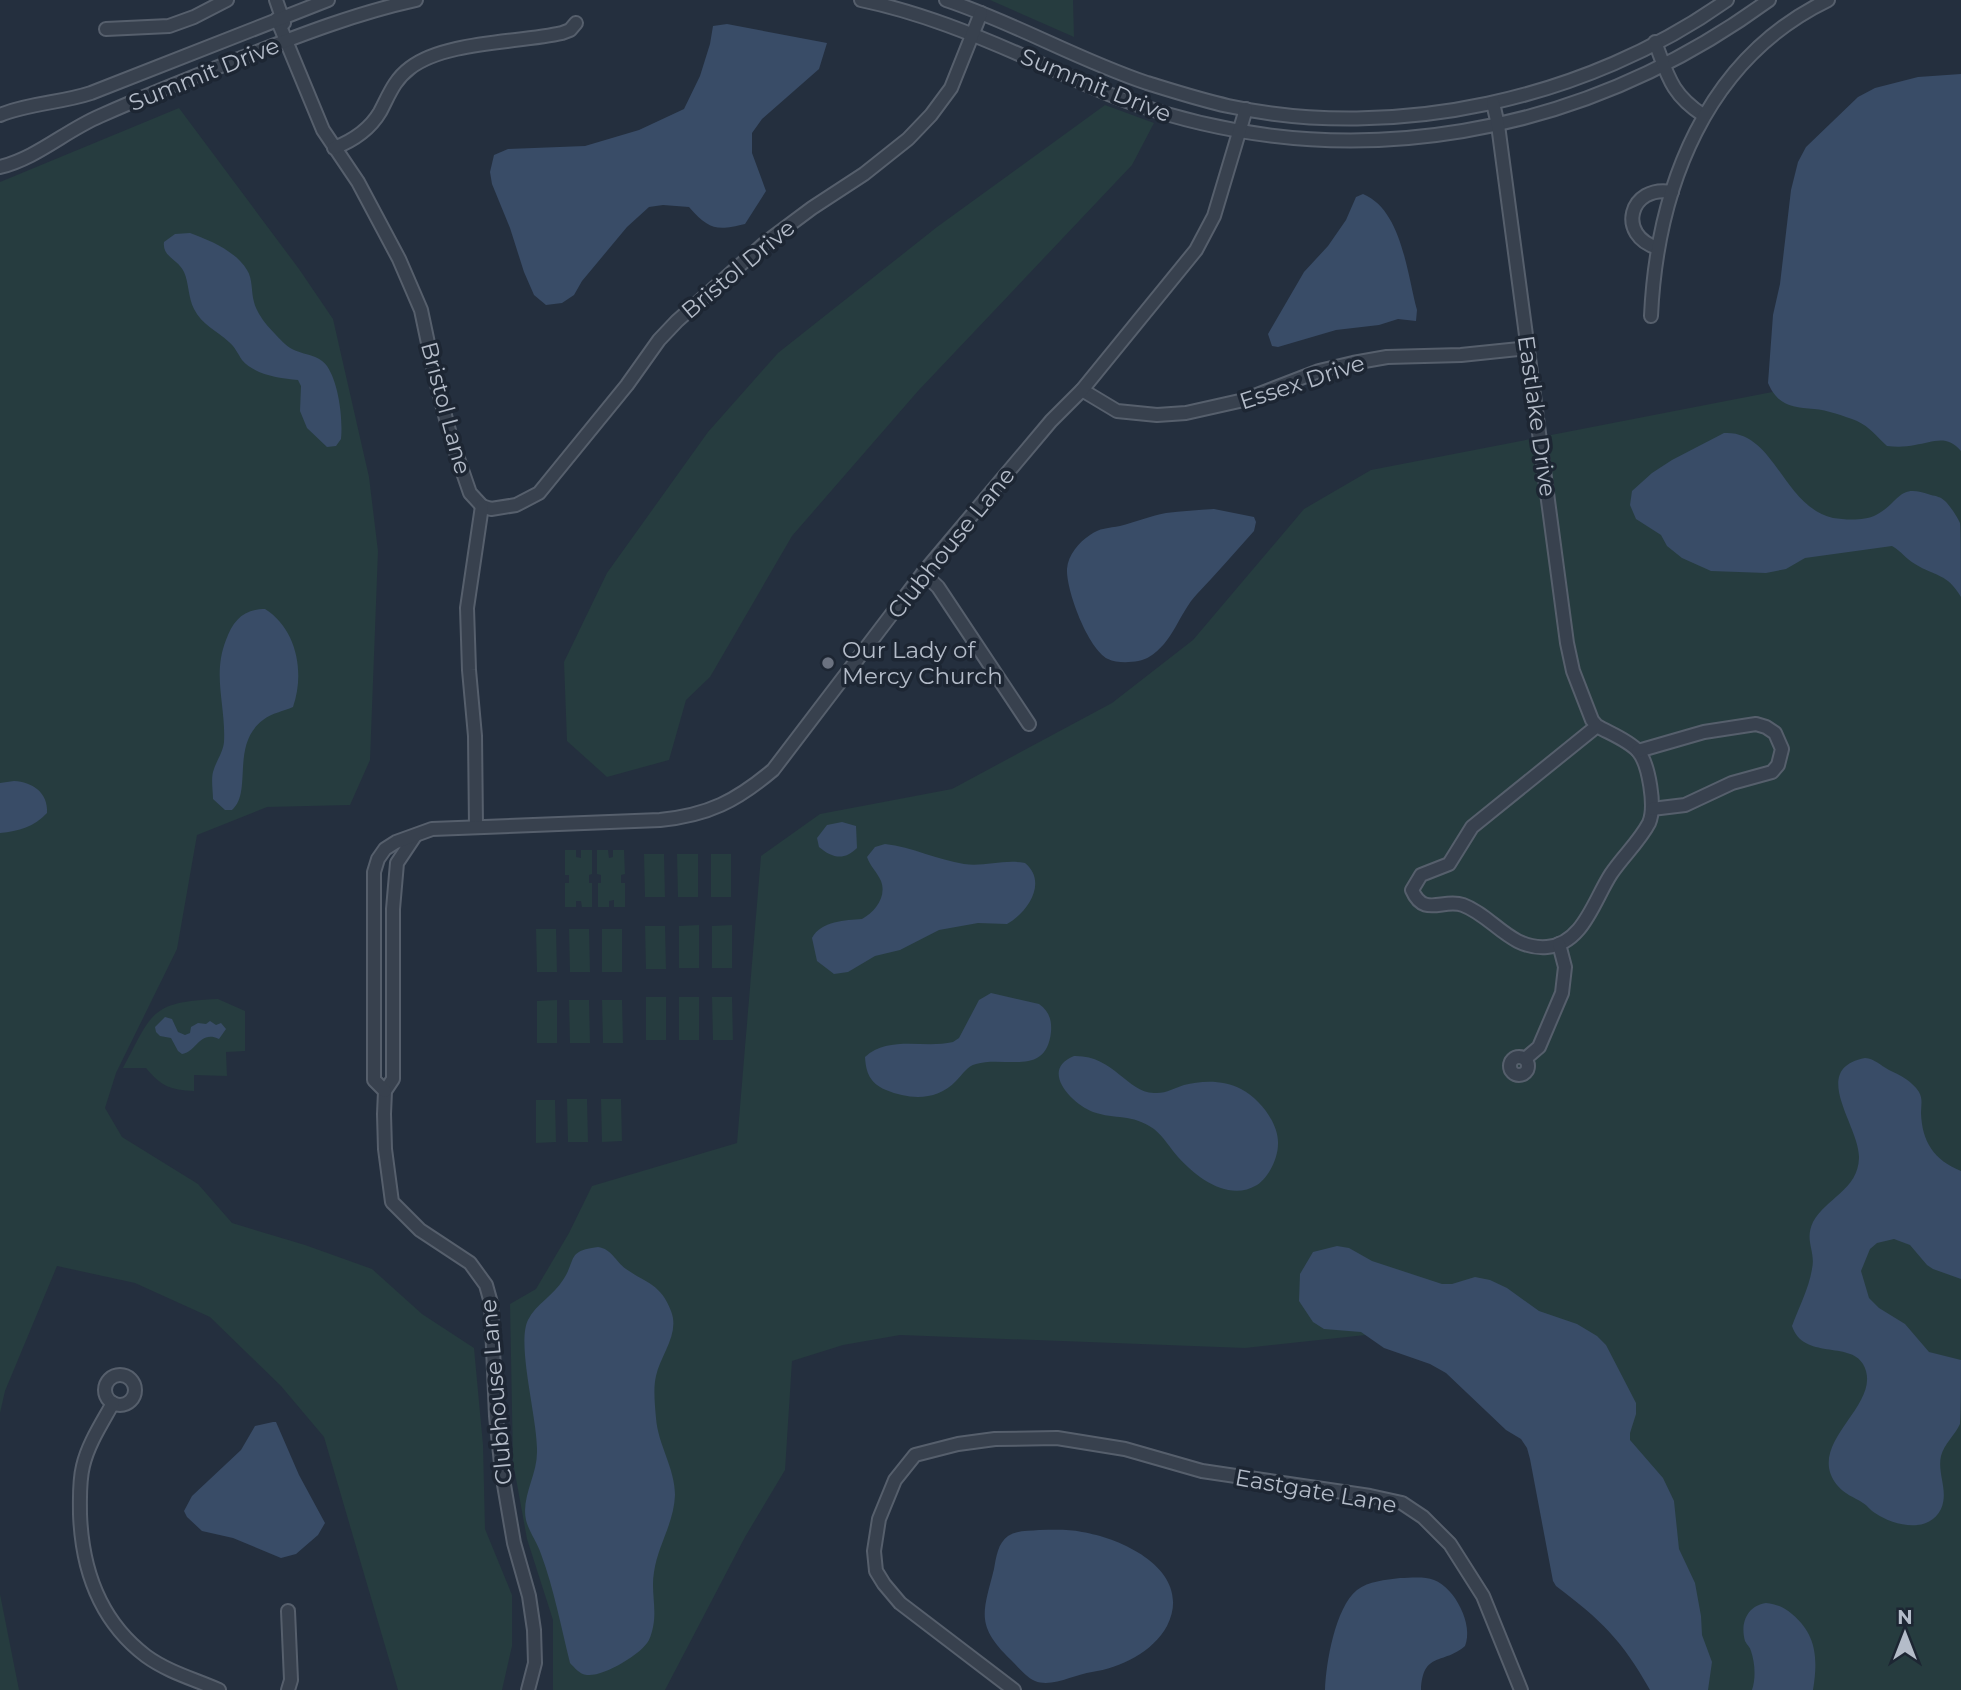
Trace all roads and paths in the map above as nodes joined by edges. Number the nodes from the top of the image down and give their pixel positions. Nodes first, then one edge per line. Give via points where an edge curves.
1 (227, 0) edge
2 (276, 0) edge
3 (328, 0) edge
4 (416, 0) edge
5 (860, 0) edge
6 (946, 0) edge
7 (1727, 0) edge
8 (1769, 0) edge
9 (1828, 0) edge
10 (981, 13) junction
11 (279, 18) junction
12 (576, 23) dead end
13 (106, 29) dead end
14 (973, 35) junction
15 (288, 40) junction
16 (1655, 42) junction
17 (1664, 65) junction
18 (1493, 103) junction
19 (1246, 109) junction
20 (0, 115) edge
21 (1703, 115) junction
22 (1498, 125) junction
23 (1240, 131) junction
24 (334, 148) junction
25 (0, 167) edge
26 (1672, 192) junction
27 (1658, 248) junction
28 (1651, 316) dead end
29 (1528, 348) junction
30 (1082, 390) junction
31 (482, 506) junction
32 (923, 573) junction
33 (1030, 724) dead end
34 (1597, 726) junction
35 (1638, 751) junction
36 (1652, 809) junction
37 (476, 827) junction
38 (417, 834) junction
39 (1559, 944) junction
40 (1525, 1059) dead end
41 (385, 1091) junction
42 (113, 1403) dead end
43 (288, 1611) dead end
44 (219, 1690) edge
45 (288, 1690) edge
46 (527, 1690) edge
47 (1014, 1690) edge
48 (1521, 1690) edge

1 - 13 street via 169,26
2 - 11 street, Bristol Lane
3 - 11 street, Summit Drive
4 - 15 street, Summit Drive
5 - 14 street, Summit Drive
6 - 10 street, Summit Drive
7 - 16 street, Summit Drive
8 - 17 street, Summit Drive
9 - 21 street via 1774,35 1741,66
10 - 14 street, Bristol Drive
10 - 19 street, Summit Drive via 1095,64 1186,95
11 - 15 street, Bristol Lane
11 - 20 street, Summit Drive via 79,97
12 - 24 street via 562,33 469,47 419,61 398,80 367,127
14 - 23 street, Summit Drive via 1130,102 1184,120
14 - 31 street, Bristol Drive via 951,88 931,115 864,174 765,243 677,321 539,493 499,509
15 - 24 street, Bristol Lane via 313,109
15 - 25 street, Summit Drive via 83,123 28,157
16 - 17 street
16 - 18 street, Summit Drive via 1611,65
17 - 21 street via 1675,91
17 - 22 street, Summit Drive via 1593,97
18 - 19 street, Summit Drive via 1362,117
18 - 22 street, Eastlake Drive
19 - 23 street, Clubhouse Lane
21 - 26 street
22 - 23 street, Summit Drive via 1412,138 1345,141
22 - 29 street, Eastlake Drive
23 - 30 street, Clubhouse Lane via 1206,234
24 - 31 street, Bristol Lane via 376,212 421,310 451,438 470,493
26 - 27 street
26 - 27 street via 1645,195 1634,208 1637,234
27 - 28 street
29 - 30 street, Essex Drive via 1387,356 1319,371 1216,409 1186,413 1117,411
29 - 34 street, Eastlake Drive via 1567,643 1584,701
30 - 32 street, Clubhouse Lane
31 - 37 street via 467,608
32 - 33 street via 938,587
32 - 37 street, Clubhouse Lane via 785,757 732,800 692,817 666,820
34 - 35 street
34 - 39 street via 1472,827 1449,864 1421,875 1412,890 1430,906 1466,906 1524,944
35 - 36 street via 1647,772
35 - 36 street via 1704,732 1756,724 1775,733 1782,749 1772,772 1685,804
36 - 39 street via 1648,825 1610,875 1588,918
37 - 38 street, Clubhouse Lane
38 - 41 street, Clubhouse Lane via 397,863 394,1079
38 - 41 street, Clubhouse Lane via 385,849 374,872 374,1080
39 - 40 street via 1565,967 1562,993 1539,1047
41 - 46 street, Clubhouse Lane via 385,1149 392,1202 420,1230 470,1263 491,1303 502,1473 534,1630 535,1663
42 - 44 street via 91,1443 81,1478 81,1537 90,1579 110,1617 138,1649 164,1668
43 - 45 street
47 - 48 street, Eastgate Lane via 900,1603 884,1584 874,1561 879,1519 895,1480 915,1455 995,1439 1056,1438 1125,1448 1202,1471 1402,1503 1450,1544 1483,1596

